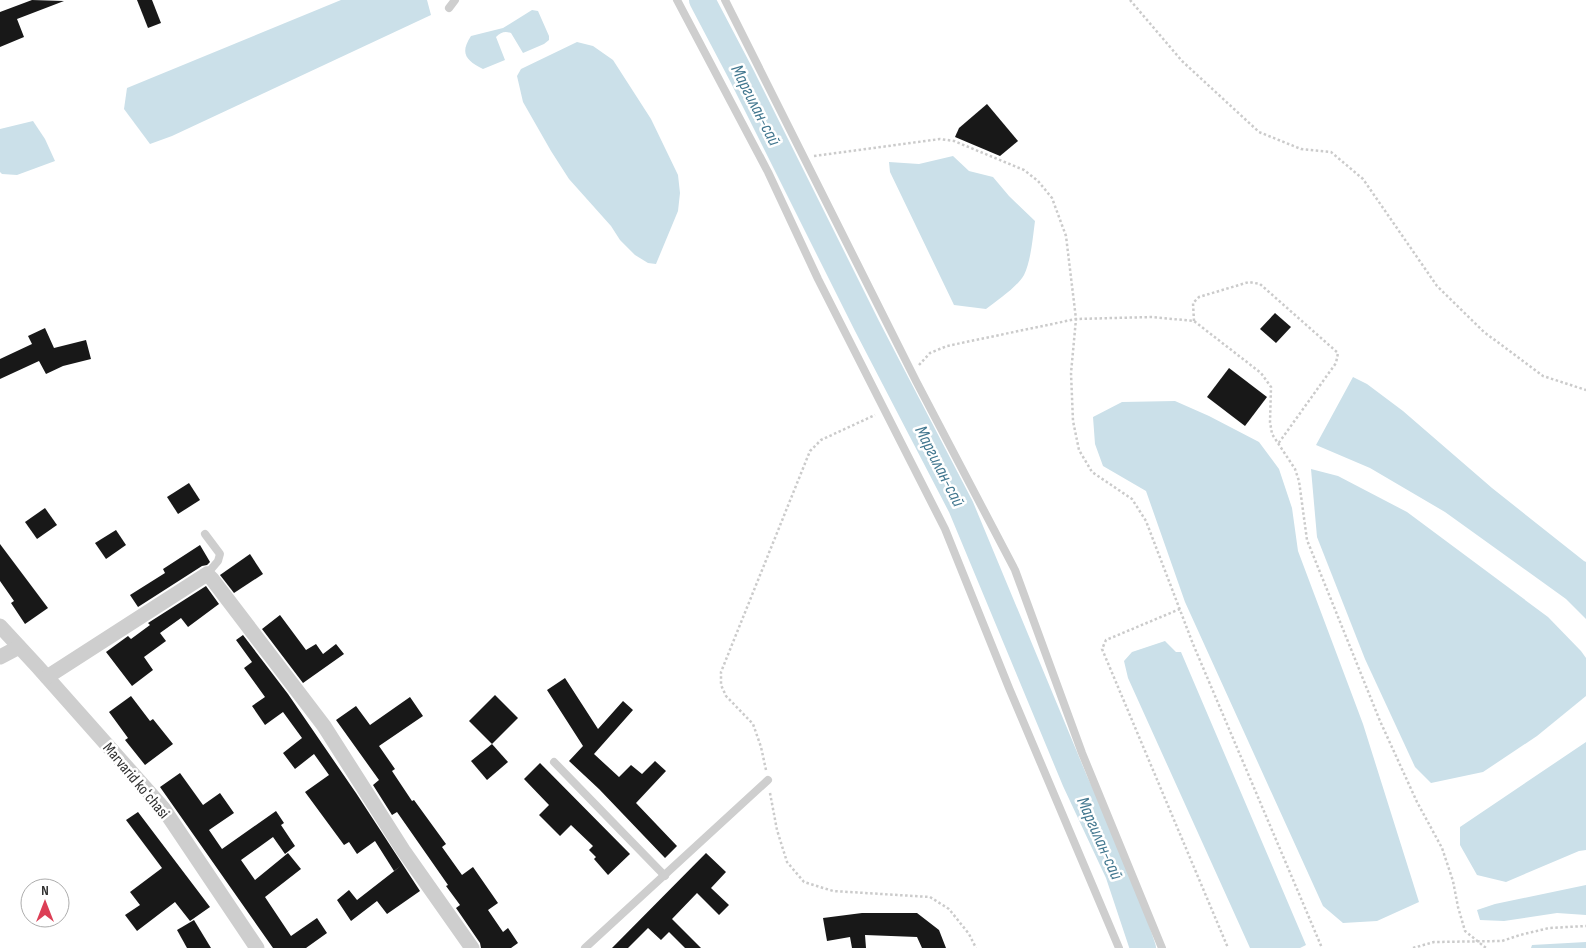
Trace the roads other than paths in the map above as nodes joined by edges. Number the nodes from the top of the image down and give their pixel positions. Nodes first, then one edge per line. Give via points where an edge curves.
1 (454, 0) edge
2 (678, 0) edge
3 (725, 0) edge
4 (449, 8) dead end
5 (205, 534) dead end
6 (207, 574) junction
7 (0, 626) edge
8 (19, 647) junction
9 (0, 657) edge
10 (47, 677) junction
11 (554, 762) dead end
12 (768, 780) road end
13 (665, 876) junction
14 (257, 948) edge
15 (472, 948) edge
16 (585, 948) edge
17 (1119, 948) edge
18 (1162, 948) edge

1 - 4 lane
2 - 17 lane via 768,172 818,279 945,529
3 - 18 lane via 1014,570 1082,753
5 - 6 lane via 220,554
6 - 10 street
6 - 15 street via 324,726 402,850
7 - 8 street, Marvarid koʻchasi
8 - 9 street
8 - 10 street, Marvarid koʻchasi
10 - 14 street, Marvarid koʻchasi via 163,808
11 - 13 lane
12 - 13 lane
13 - 16 lane

